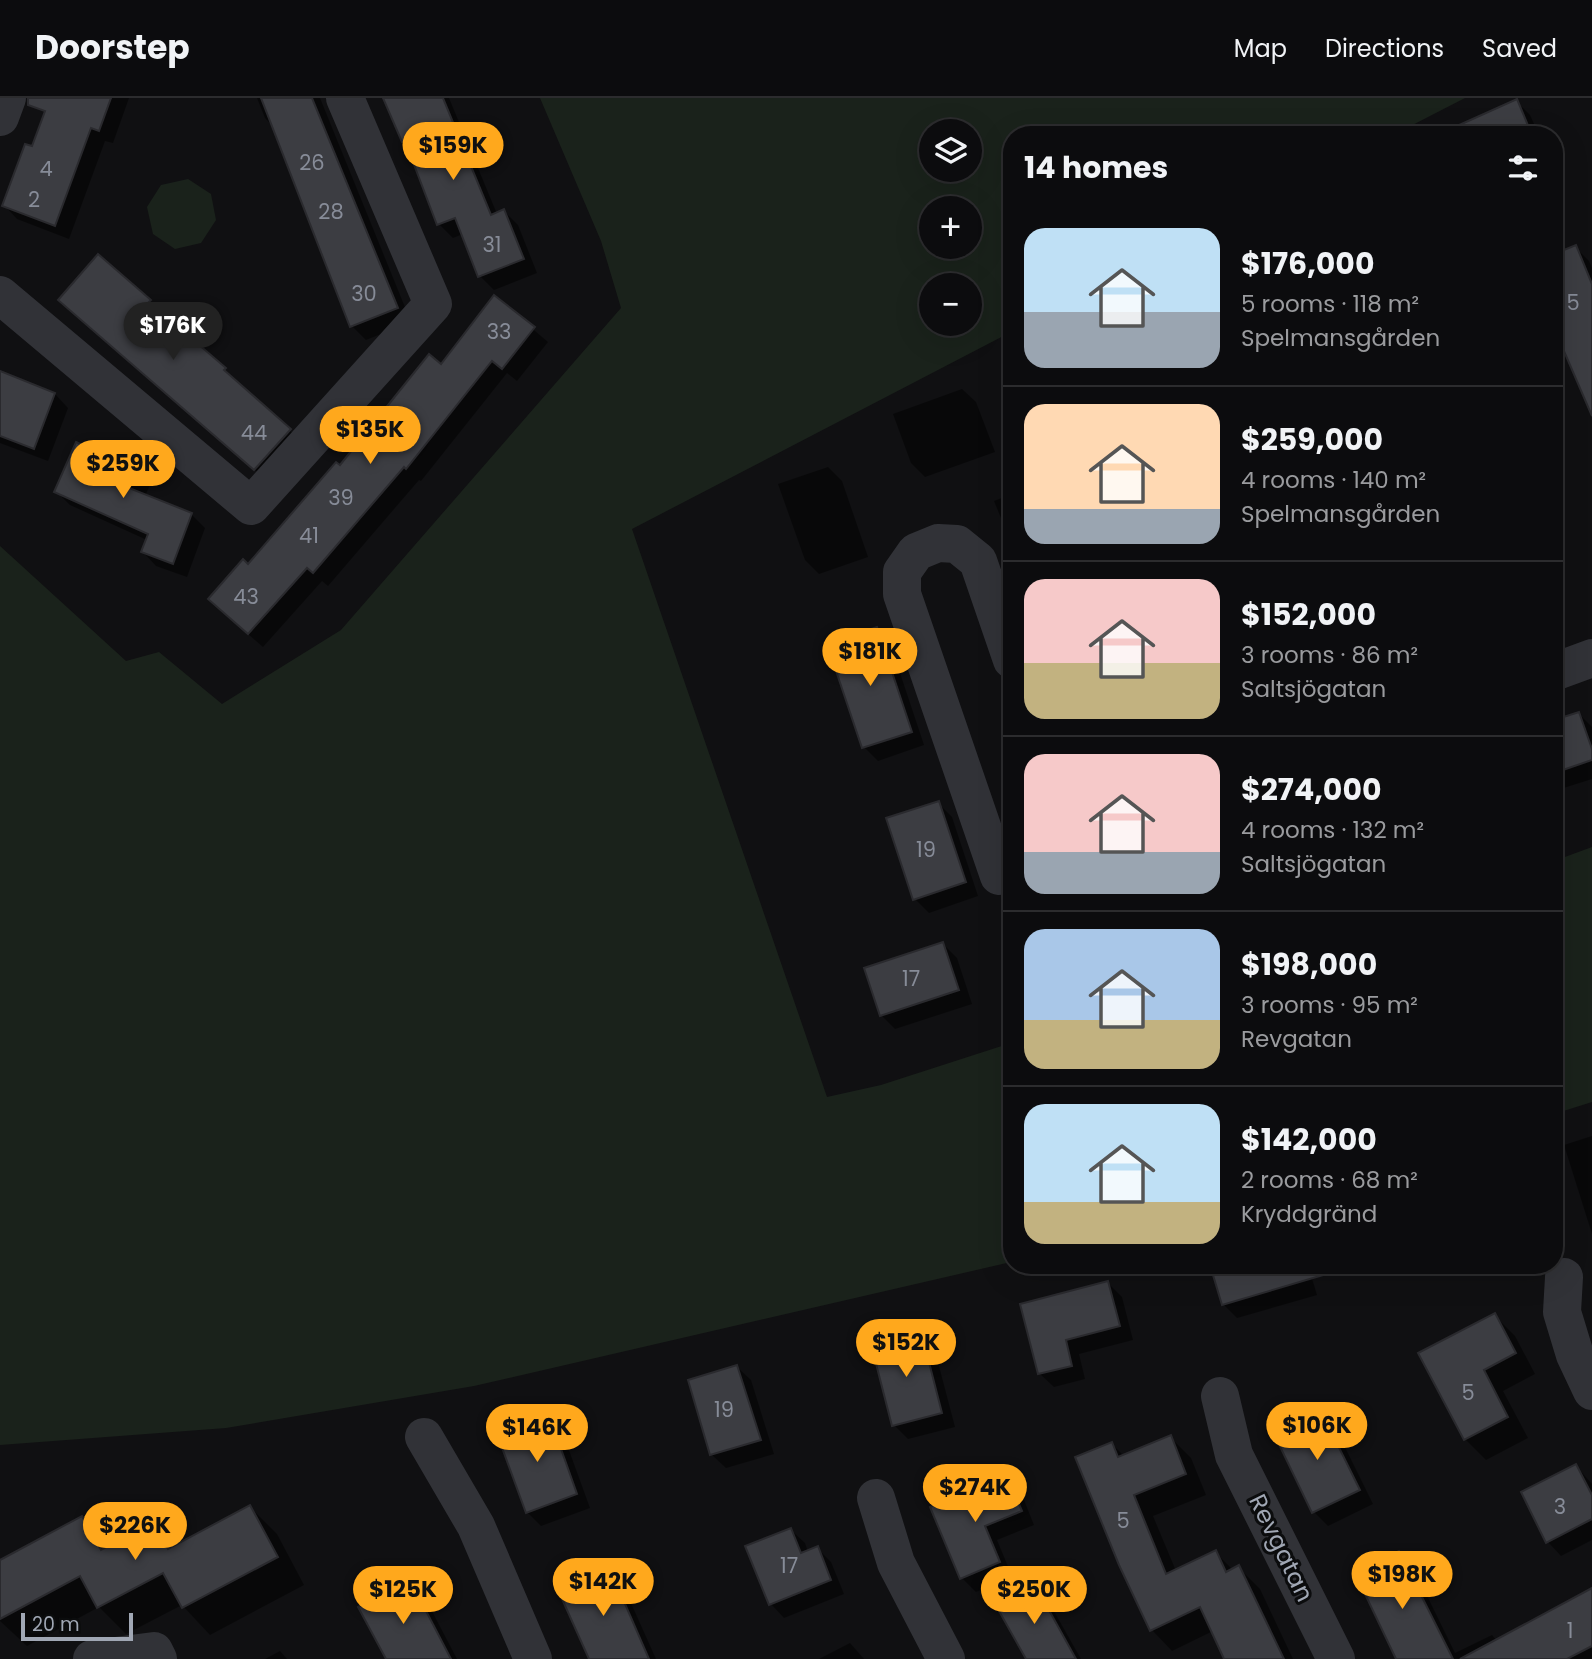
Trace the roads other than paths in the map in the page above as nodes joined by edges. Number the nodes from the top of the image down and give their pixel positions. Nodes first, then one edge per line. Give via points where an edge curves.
1 (7, 98) edge
2 (345, 98) edge
3 (0, 117) edge
4 (0, 295) edge
5 (1003, 634) edge
6 (1592, 658) edge
7 (1563, 669) edge
8 (1003, 874) edge
9 (1563, 1277) dead end
10 (1592, 1391) edge
11 (1220, 1396) dead end
12 (424, 1437) dead end
13 (876, 1498) dead end
14 (92, 1659) edge
15 (158, 1659) edge
16 (533, 1659) edge
17 (946, 1659) edge
18 (1336, 1659) edge

1 - 3 street
2 - 4 street via 433,304 251,506
5 - 8 street via 978,561 957,544 937,543 916,552 902,572 902,594 999,876
6 - 7 street
9 - 10 street via 1562,1312
11 - 18 street, Revgatan via 1234,1455
12 - 16 street via 476,1526
13 - 17 street via 896,1563
14 - 15 street via 154,1651

